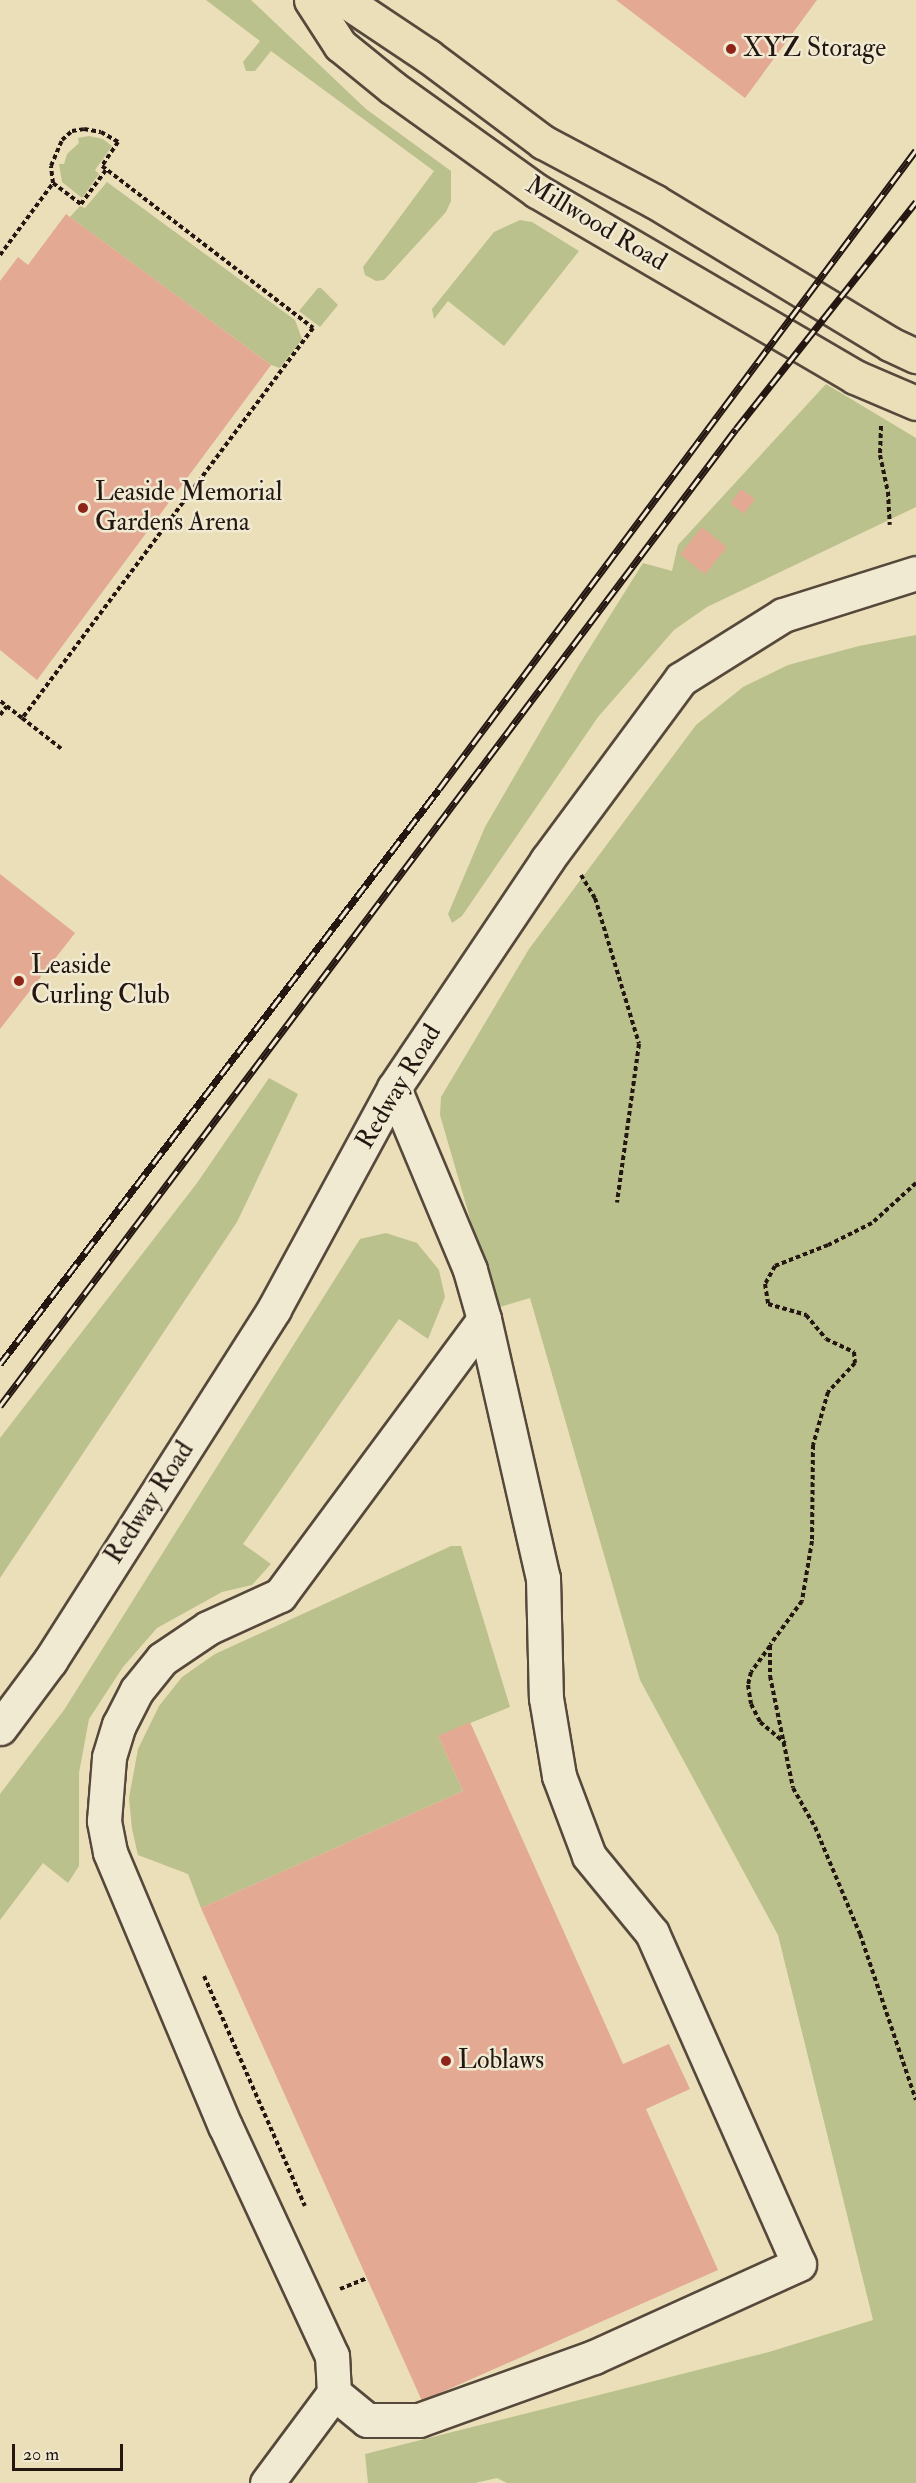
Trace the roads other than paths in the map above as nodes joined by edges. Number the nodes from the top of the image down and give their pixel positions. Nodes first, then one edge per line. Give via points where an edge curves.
1 (311, 0) edge
2 (344, 0) edge
3 (916, 356) edge
4 (916, 403) edge
5 (915, 572) edge
6 (394, 1088) junction
7 (484, 1319) junction
8 (0, 1728) edge
9 (334, 2393) junction
10 (267, 2483) edge

1 - 4 main road, Millwood Road via 340,45 537,191 855,377
2 - 3 main road, Millwood Road via 543,141 654,201
5 - 6 street, Redway Road via 783,615 681,679 558,846
6 - 7 street via 470,1269
6 - 8 street, Redway Road via 274,1309 50,1660
7 - 9 street via 280,1594 208,1628 162,1659 137,1689 109,1757 104,1821 110,1852 225,2126 332,2356
7 - 9 street via 543,1578 546,1698 559,1776 589,1856 652,1933 799,2264 594,2357 419,2420 367,2420
9 - 10 street

